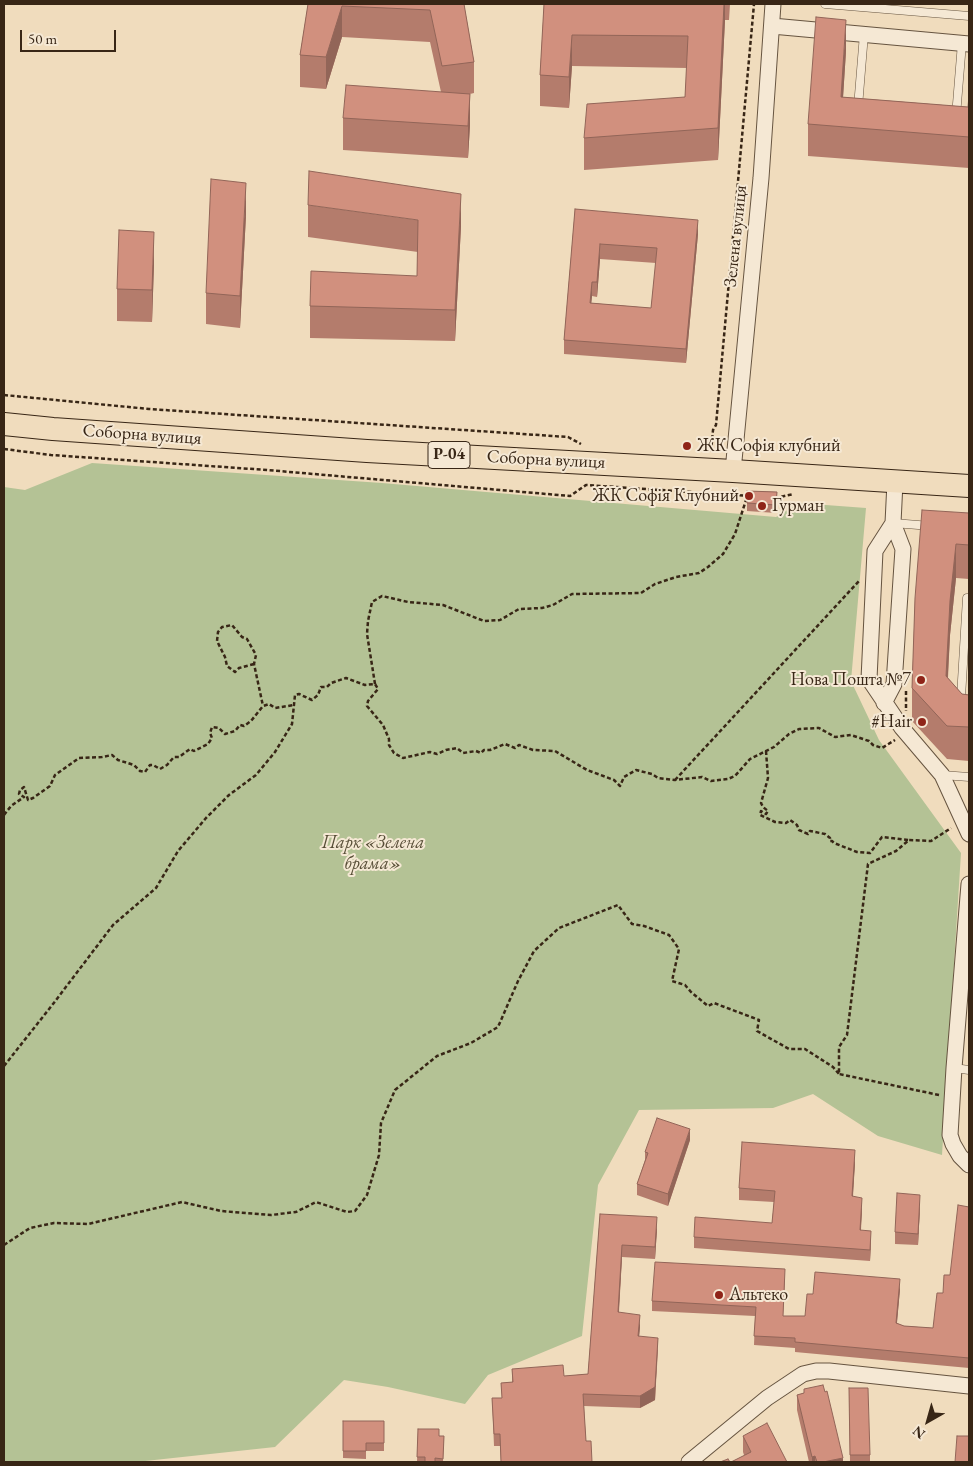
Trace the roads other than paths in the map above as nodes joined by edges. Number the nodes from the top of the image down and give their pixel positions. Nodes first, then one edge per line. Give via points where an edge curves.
1 (773, 4) edge
2 (825, 4) edge
3 (907, 7) edge
4 (969, 16) edge
5 (772, 26) junction
6 (864, 34) junction
7 (965, 43) edge
8 (868, 111) edge
9 (946, 118) edge
10 (4, 424) edge
11 (733, 471) junction
12 (895, 482) junction
13 (969, 486) edge
14 (893, 523) junction
15 (940, 527) edge
16 (969, 598) edge
17 (884, 703) junction
18 (969, 708) edge
19 (942, 776) junction
20 (969, 777) edge
21 (966, 827) edge
22 (969, 884) edge
23 (954, 1068) junction
24 (969, 1070) edge
25 (969, 1165) edge
26 (969, 1386) edge
27 (689, 1462) edge

1 - 5 street, Зелена вулиця
2 - 3 lane
3 - 4 lane
5 - 6 street
5 - 11 street, Зелена вулиця
6 - 7 street
6 - 8 lane via 858,110
7 - 9 lane via 955,119
10 - 11 main road, Соборна вулиця / Р-04 via 357,450
11 - 12 main road, Соборна вулиця / Р-04
12 - 13 main road, Соборна вулиця / Р-04
12 - 14 street
14 - 15 lane
14 - 17 street via 904,549 894,684
14 - 17 street via 875,551 874,565 869,679
16 - 18 lane via 961,697
17 - 19 street via 904,721
19 - 20 lane
19 - 21 street
22 - 23 street
23 - 24 lane
23 - 25 street via 950,1135 960,1156
26 - 27 street via 829,1371 803,1374 767,1398

